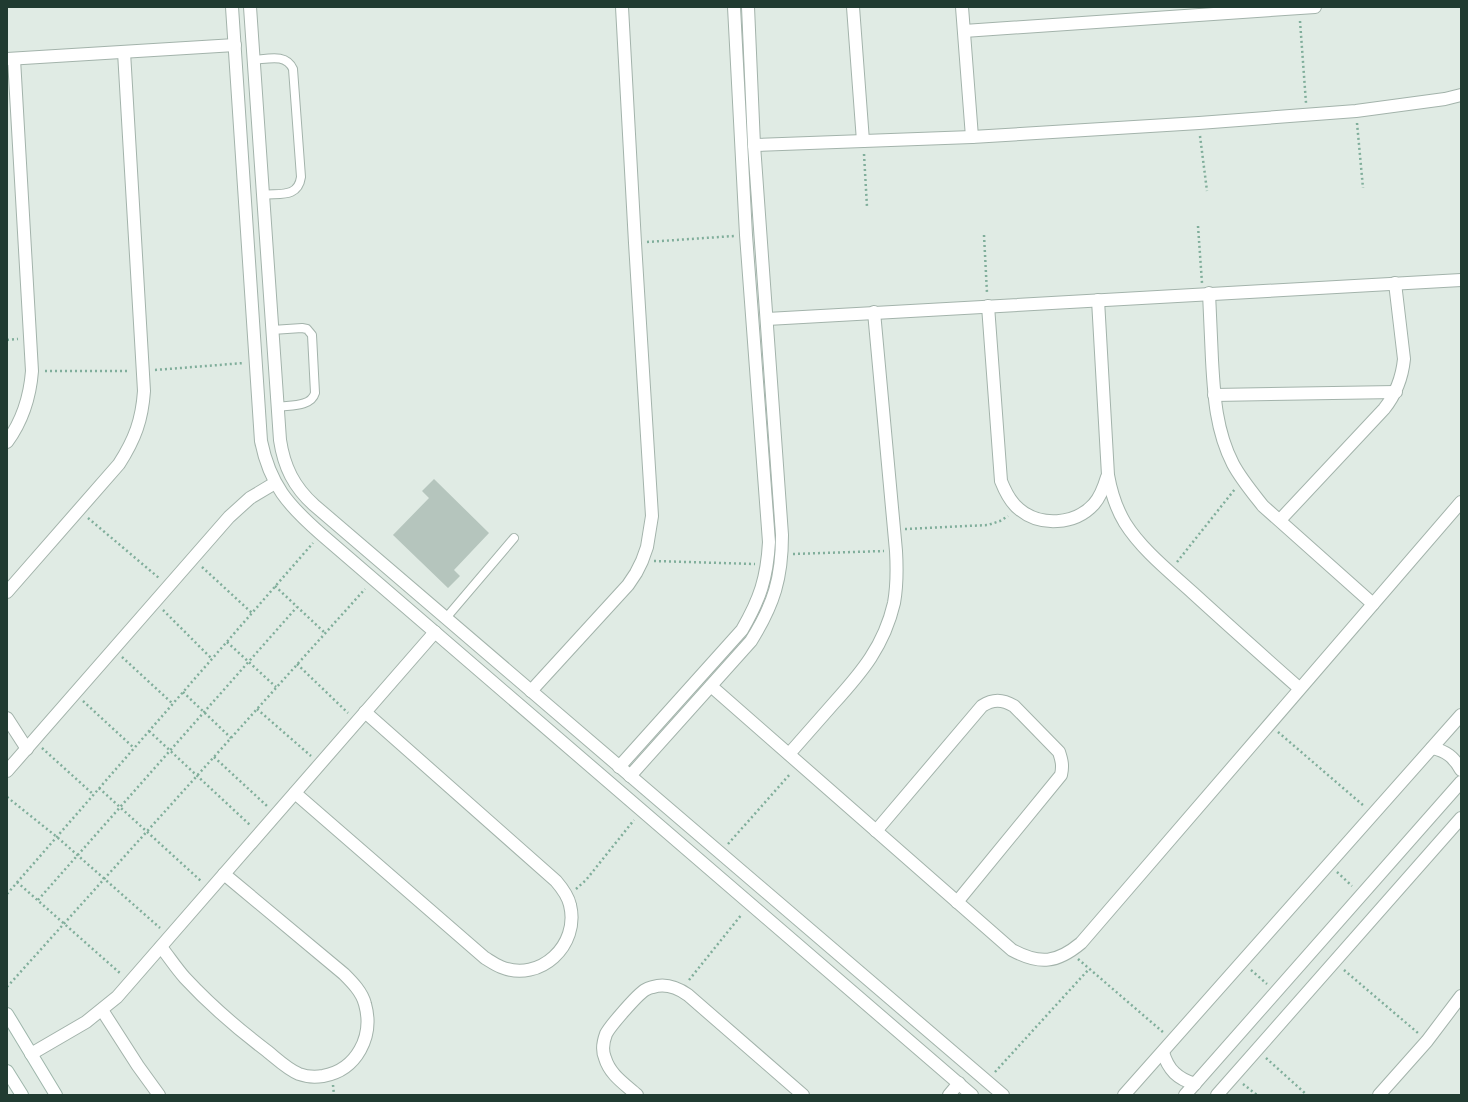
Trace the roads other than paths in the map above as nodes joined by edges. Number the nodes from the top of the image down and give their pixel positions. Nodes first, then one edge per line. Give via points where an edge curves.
1 (232, 7) edge
2 (250, 7) edge
3 (622, 7) edge
4 (734, 7) edge
5 (748, 7) edge
6 (853, 7) edge
7 (962, 7) edge
8 (1315, 7) edge
9 (1232, 10) edge
10 (964, 31) junction
11 (235, 45) junction
12 (124, 52) junction
13 (10, 59) edge
14 (253, 60) junction
15 (1461, 95) edge
16 (972, 137) junction
17 (863, 141) junction
18 (754, 145) junction
19 (263, 195) junction
20 (1461, 280) edge
21 (1395, 282) junction
22 (1206, 294) junction
23 (1098, 300) junction
24 (988, 306) junction
25 (874, 312) junction
26 (767, 319) junction
27 (272, 330) junction
28 (1396, 392) junction
29 (1214, 395) junction
30 (278, 407) junction
31 (7, 442) edge
32 (1108, 475) junction
33 (275, 483) junction
34 (1461, 502) edge
35 (1280, 520) junction
36 (514, 538) dead end
37 (7, 592) edge
38 (1373, 604) junction
39 (446, 618) junction
40 (435, 632) junction
41 (711, 686) junction
42 (1300, 688) junction
43 (531, 691) junction
44 (365, 712) junction
45 (1461, 714) edge
46 (7, 718) edge
47 (30, 745) junction
48 (1432, 748) junction
49 (789, 754) junction
50 (619, 767) junction
51 (1461, 770) edge
52 (7, 771) edge
53 (630, 776) junction
54 (1461, 782) edge
55 (295, 793) junction
56 (1461, 818) edge
57 (876, 831) junction
58 (224, 874) junction
59 (957, 902) junction
60 (161, 947) junction
61 (1461, 996) edge
62 (102, 1010) junction
63 (7, 1014) edge
64 (1162, 1052) junction
65 (31, 1054) junction
66 (7, 1071) edge
67 (959, 1083) junction
68 (1195, 1084) junction
69 (1126, 1092) edge
70 (22, 1095) edge
71 (56, 1095) edge
72 (159, 1095) edge
73 (637, 1095) edge
74 (803, 1095) edge
75 (949, 1095) edge
76 (972, 1095) edge
77 (1003, 1095) edge
78 (1141, 1095) edge
79 (1185, 1095) edge
80 (1217, 1095) edge
81 (1380, 1095) edge

1 - 11 street
2 - 14 street
3 - 43 street via 651,532 642,561 628,585
4 - 50 street via 768,564 754,610 742,630
5 - 18 street
6 - 17 street
7 - 10 street
8 - 9 street
9 - 10 street
10 - 16 street
11 - 12 street
11 - 33 street via 261,440
12 - 13 street
12 - 37 street via 143,371 143,410 138,430 119,464
13 - 31 street via 32,371 27,403
14 - 19 street
14 - 19 lane via 282,58 291,64 301,177 298,189 293,192
15 - 16 street via 1356,111
16 - 17 street
17 - 18 street
18 - 26 street
19 - 27 street
20 - 21 street
21 - 22 street
21 - 28 street via 1404,359 1402,376
22 - 23 street
22 - 29 street
23 - 24 street
23 - 32 street
24 - 25 street
24 - 32 street via 1001,481 1007,496 1018,509 1032,518 1048,522 1065,521 1080,515 1093,505 1103,491
25 - 26 street
25 - 49 street via 896,551 897,577 894,602 887,627 862,672
26 - 41 street via 782,534 779,578 763,621 751,641
27 - 30 street
27 - 30 lane via 302,328 307,329 312,335 314,398 307,403
28 - 29 street
28 - 35 street via 1384,409
29 - 35 street via 1217,419 1233,463 1242,479 1264,506
30 - 39 street via 282,455 294,483 303,495
32 - 42 street via 1117,508 1134,537
33 - 40 street via 291,507
33 - 47 street via 239,507
34 - 38 street
35 - 38 street
36 - 39 lane
38 - 42 street
39 - 43 street
40 - 44 street
40 - 67 street
41 - 49 street
41 - 53 street
42 - 59 street via 1081,943 1070,952 1057,958 1026,958 1012,950
43 - 50 street
44 - 55 street
44 - 55 street via 556,881 565,892 570,905 572,924 566,942 554,957 538,967 520,971 501,967 485,958
45 - 48 street
46 - 47 street
47 - 52 street
48 - 51 street via 1450,755
48 - 64 street
49 - 57 street
50 - 53 street
53 - 77 street
54 - 68 street
55 - 58 street
56 - 80 street
57 - 59 street
57 - 59 street via 982,706 998,700 1014,706 1059,752 1063,768 1061,775
58 - 60 street
58 - 60 street via 356,986 365,1002 368,1019 360,1052 348,1065 333,1074 315,1077 300,1074 232,1024 184,977
60 - 62 street
61 - 81 street via 1427,1041
62 - 65 street via 69,1034
62 - 72 street
63 - 65 street
64 - 68 street via 1166,1062 1178,1076
64 - 69 street
65 - 71 street
66 - 70 street
67 - 75 street
67 - 76 street
68 - 79 street
69 - 78 street
73 - 74 street via 614,1076 604,1057 603,1046 611,1026 644,990 662,985 682,990

